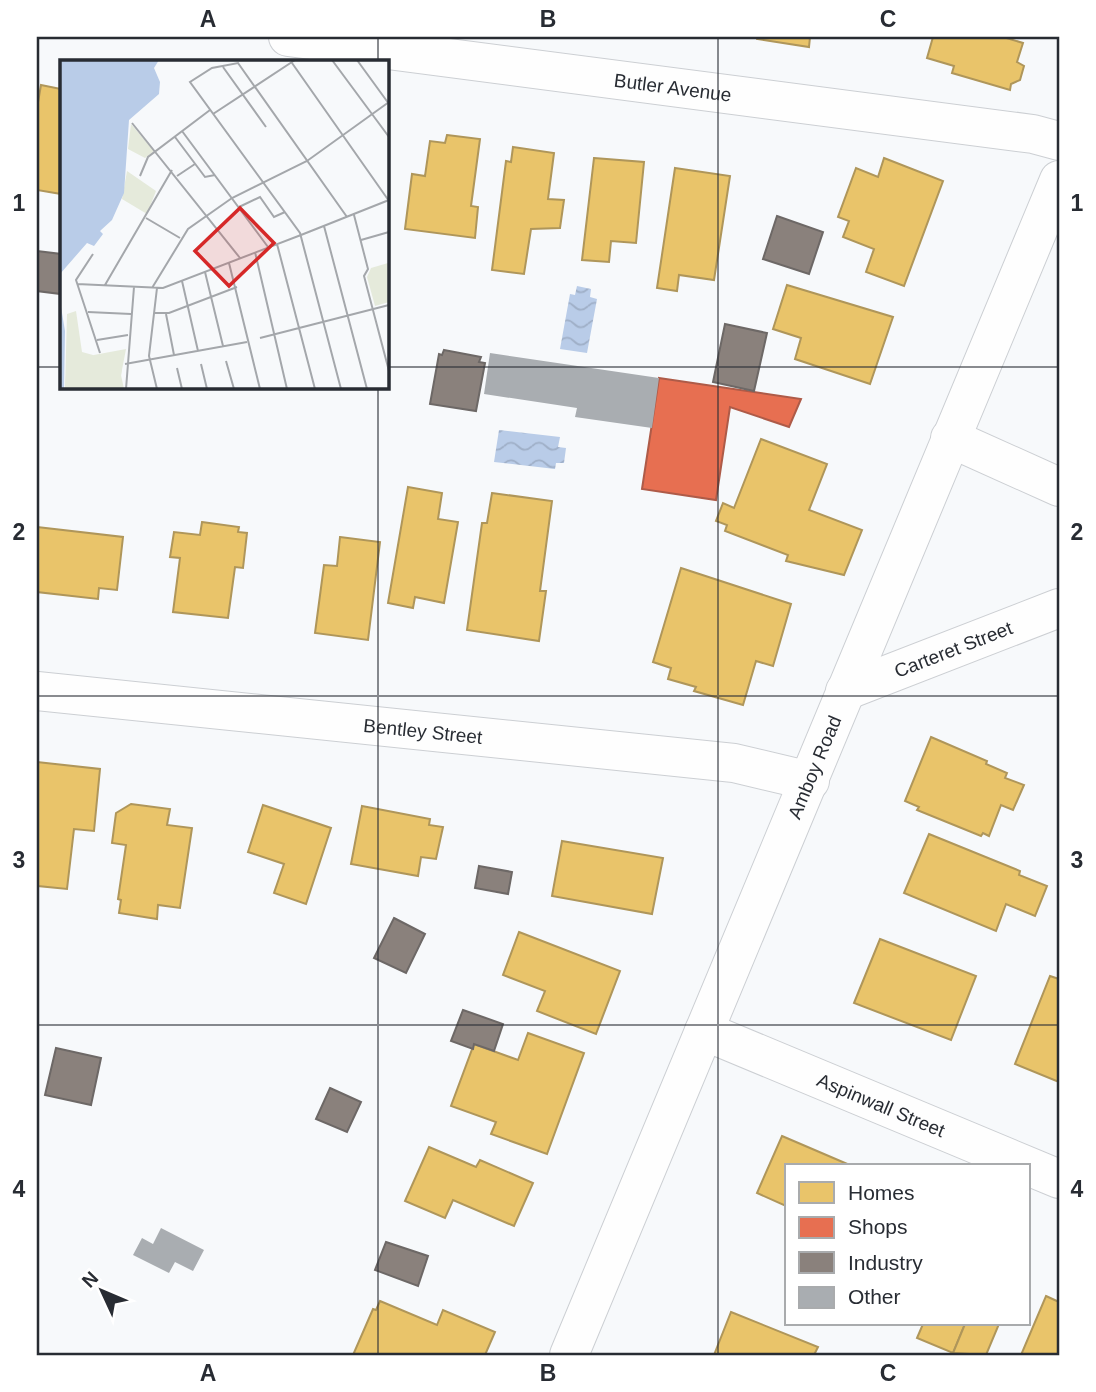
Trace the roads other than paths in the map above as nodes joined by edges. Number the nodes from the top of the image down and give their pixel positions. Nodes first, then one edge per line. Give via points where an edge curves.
1 (288, 37) edge
2 (1059, 141) edge
3 (1059, 180) edge
4 (950, 438) junction
5 (1059, 487) edge
6 (1059, 608) edge
7 (37, 691) edge
8 (845, 691) junction
9 (810, 780) junction
10 (704, 1031) junction
11 (1023, 1164) edge
12 (1030, 1167) edge
13 (1059, 1179) edge
14 (569, 1355) edge

1 - 2 street, Butler Avenue
3 - 4 street, Amboy Road
4 - 5 street
4 - 8 street, Amboy Road
6 - 8 street, Carteret Street
7 - 9 street, Bentley Street via 734,763
8 - 9 street, Amboy Road
9 - 10 street, Amboy Road
10 - 11 street, Aspinwall Street
10 - 14 street, Amboy Road
12 - 13 street, Aspinwall Street

